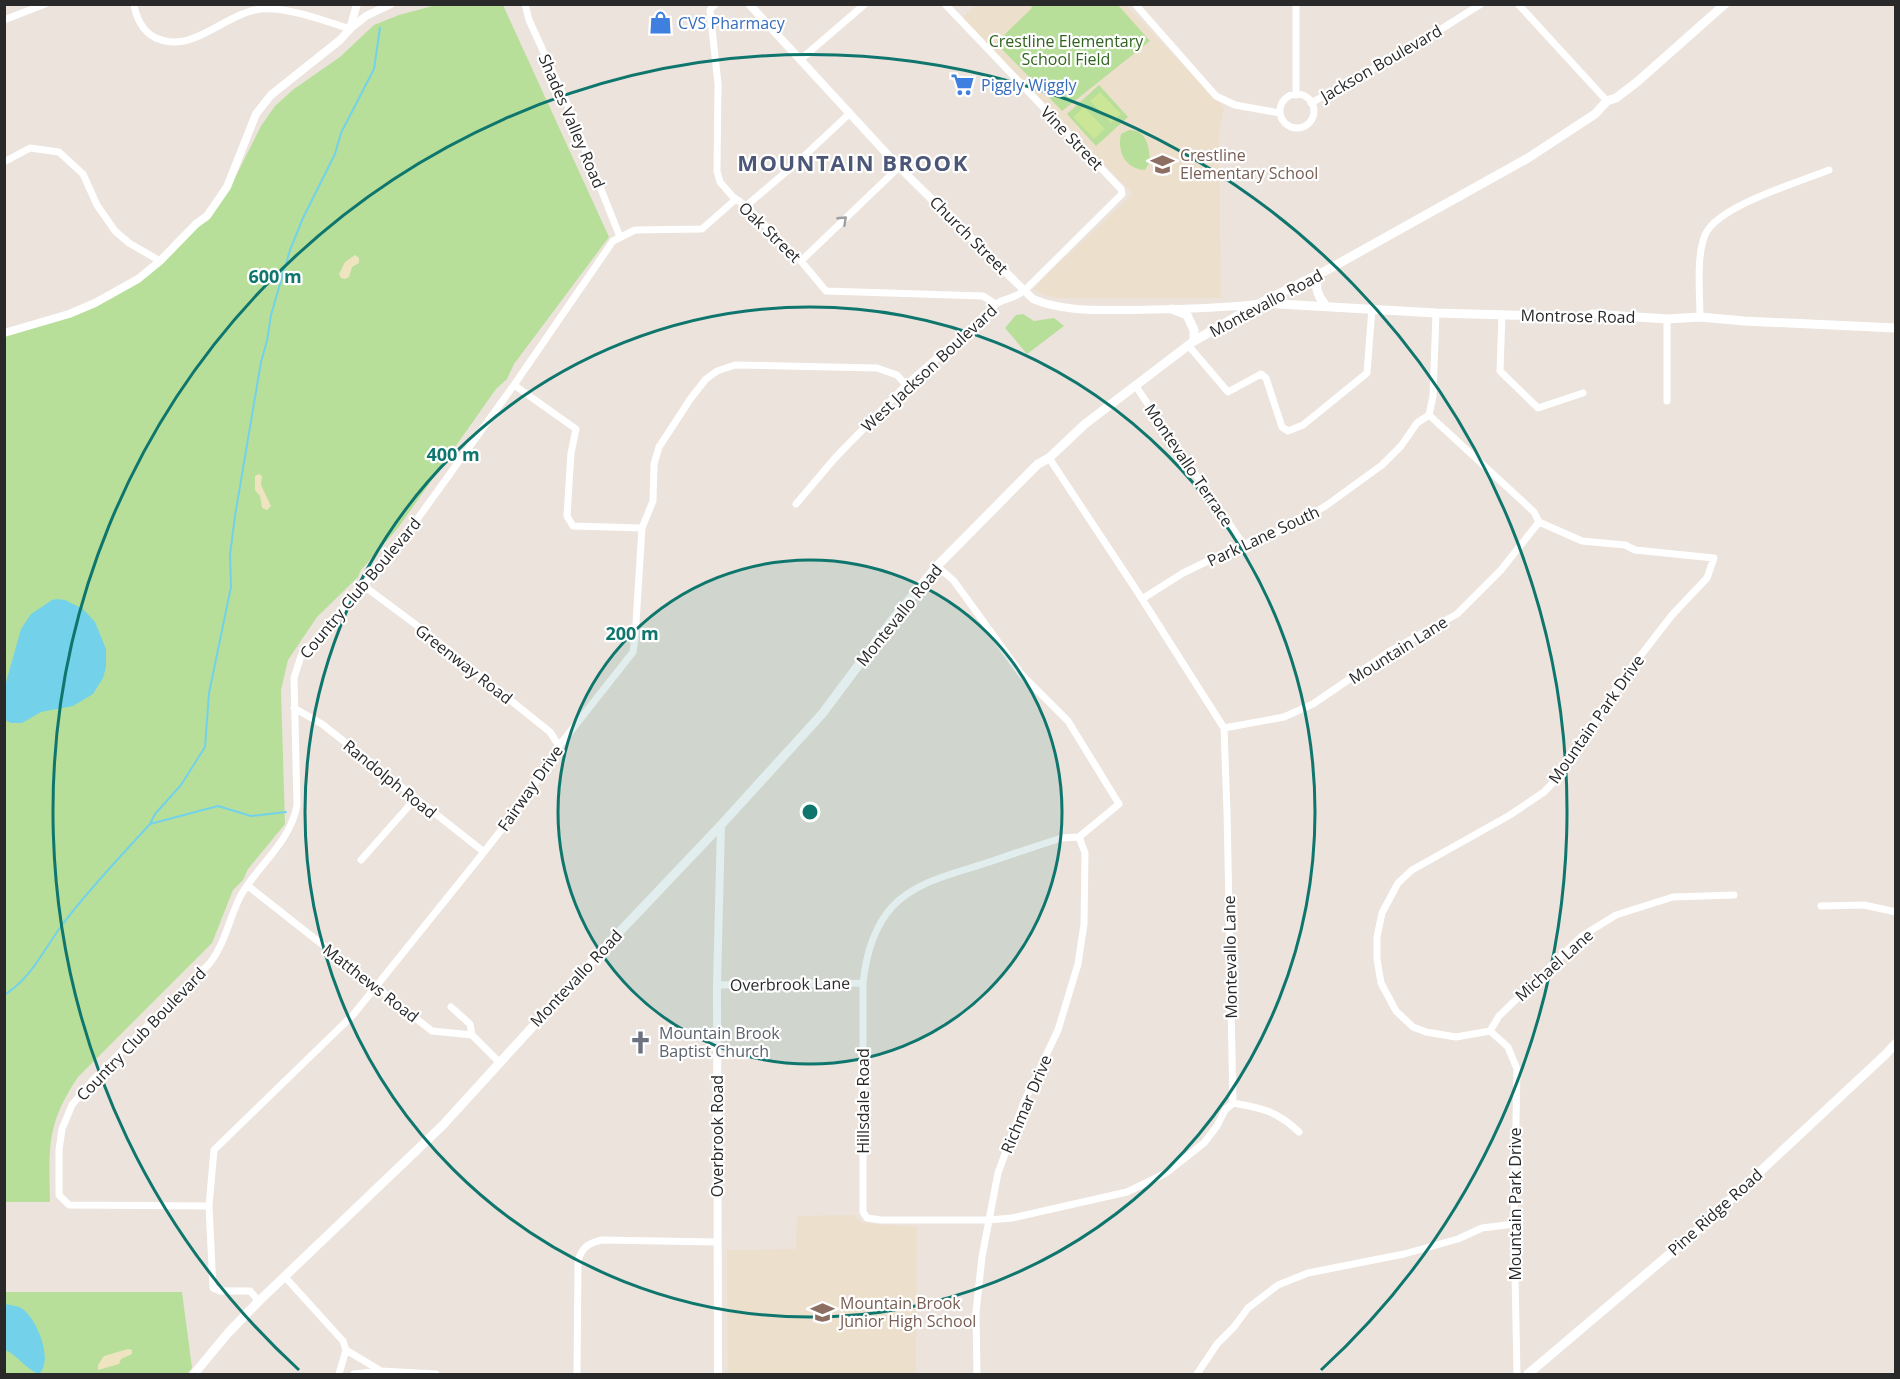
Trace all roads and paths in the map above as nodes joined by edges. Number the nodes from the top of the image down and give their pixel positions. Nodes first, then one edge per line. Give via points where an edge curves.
1 (45, 4) edge
2 (134, 4) edge
3 (357, 4) edge
4 (391, 4) edge
5 (525, 4) edge
6 (715, 4) edge
7 (749, 4) edge
8 (865, 4) edge
9 (945, 4) edge
10 (1135, 4) edge
11 (1296, 4) edge
12 (1481, 4) edge
13 (1518, 4) edge
14 (1725, 4) edge
15 (255, 7) edge
16 (4, 20) edge
17 (350, 28) junction
18 (800, 60) junction
19 (1296, 95) junction
20 (1607, 101) junction
21 (1311, 103) junction
22 (1280, 113) junction
23 (849, 114) junction
24 (4, 162) edge
25 (899, 167) junction
26 (1828, 170) dead end
27 (1122, 194) joint
28 (736, 200) junction
29 (746, 206) junction
30 (620, 237) junction
31 (160, 261) junction
32 (801, 261) junction
33 (1318, 275) junction
34 (1024, 291) junction
35 (994, 303) junction
36 (1260, 303) junction
37 (1326, 306) junction
38 (1372, 308) junction
39 (1172, 309) junction
40 (1436, 313) junction
41 (1503, 314) junction
42 (1700, 317) junction
43 (1667, 319) junction
44 (1896, 328) edge
45 (4, 333) edge
46 (1191, 343) junction
47 (906, 385) junction
48 (1135, 385) junction
49 (514, 386) junction
50 (1583, 393) dead end
51 (1667, 401) dead end
52 (1429, 415) junction
53 (1049, 458) junction
54 (796, 504) dead end
55 (1539, 522) junction
56 (642, 528) junction
57 (1243, 544) junction
58 (937, 566) junction
59 (364, 586) junction
60 (1142, 598) junction
61 (294, 708) junction
62 (1224, 728) junction
63 (559, 746) junction
64 (415, 799) junction
65 (721, 825) junction
66 (1079, 837) junction
67 (484, 852) junction
68 (361, 860) dead end
69 (248, 886) junction
70 (1734, 895) dead end
71 (1821, 906) dead end
72 (1896, 912) edge
73 (863, 983) junction
74 (717, 985) junction
75 (376, 986) junction
76 (451, 1007) dead end
77 (1490, 1031) junction
78 (472, 1035) junction
79 (1896, 1043) edge
80 (499, 1062) junction
81 (1233, 1103) junction
82 (1299, 1132) dead end
83 (209, 1206) junction
84 (988, 1220) junction
85 (1514, 1224) junction
86 (716, 1242) junction
87 (285, 1277) junction
88 (259, 1301) junction
89 (346, 1350) junction
90 (381, 1371) junction
91 (194, 1374) edge
92 (339, 1374) edge
93 (354, 1374) edge
94 (436, 1374) edge
95 (577, 1374) edge
96 (718, 1374) edge
97 (977, 1374) edge
98 (1197, 1374) edge
99 (1517, 1374) edge
100 (1528, 1374) edge

1 - 16 street
2 - 15 street via 136,16 149,35 165,42 182,42
3 - 17 street
4 - 17 street
5 - 30 street, Shades Valley Road
6 - 28 street, Oak Street via 710,10 718,84 717,171 720,182
7 - 18 street, Church Street
8 - 18 street
9 - 27 street, Vine Street
10 - 22 street, Jackson Boulevard via 1216,96 1235,105
11 - 19 street
12 - 21 street, Jackson Boulevard
13 - 20 street
14 - 20 main road, Montevallo Road via 1637,82
15 - 17 street via 299,13
17 - 31 street via 271,95 256,114 227,187 207,216
18 - 23 street, Church Street
19 - 21 street, Jackson Boulevard
19 - 22 street, Jackson Boulevard via 1283,101
20 - 33 main road, Montevallo Road via 1596,114 1528,158
21 - 22 street, Jackson Boulevard via 1312,119 1298,128 1287,125
23 - 25 street, Church Street
23 - 29 street
24 - 31 street via 30,148 59,152 83,174 115,231
32 -> 25 street
25 - 34 street, Church Street
26 - 42 street via 1730,209 1713,221 1701,250
27 - 34 street, West Jackson Boulevard
28 - 29 street, Oak Street
28 - 30 street via 702,229 635,230
29 - 32 street, Oak Street
30 - 49 street, Country Club Boulevard via 613,241
31 - 45 street via 138,279 94,303
32 - 35 street, Oak Street via 826,291 983,296
33 - 36 main road, Montevallo Road
33 - 37 main road via 1316,290
34 - 35 street, West Jackson Boulevard
34 - 39 street, Church Street via 1046,305 1100,310
35 - 47 street, West Jackson Boulevard via 986,315
36 - 37 main road, Montrose Road
36 - 39 street, Church Street
36 - 46 main road, Montevallo Road
37 - 38 main road, Montrose Road
38 - 40 main road, Montrose Road
38 - 46 street via 1367,373 1303,425 1288,431 1282,427 1266,378 1261,374 1228,393
39 - 46 main road via 1187,315 1194,330
40 - 41 main road, Montrose Road
40 - 52 street
41 - 43 main road, Montrose Road
41 - 50 street via 1500,371 1538,408
42 - 43 main road, Montrose Road
42 - 44 main road, Montrose Road
43 - 51 street
46 - 48 main road, Montevallo Road
47 - 54 street, West Jackson Boulevard
47 - 56 street, Fairway Drive via 897,375 878,368 735,365 717,371 691,398 659,447 654,464 653,501
48 - 53 main road, Montevallo Road
48 - 57 street, Montevallo Terrace
49 - 56 street via 576,429 567,516 573,526
49 - 59 street, Country Club Boulevard via 395,550
52 - 55 street, Mountain Park Drive via 1534,512
52 - 57 street, Park Lane South via 1417,423 1382,465 1327,505 1294,525
53 - 58 main road, Montevallo Road via 1038,464
53 - 60 street, Montevallo Lane
55 - 62 street, Mountain Lane via 1502,570 1457,614 1392,650 1313,704 1284,717
55 - 77 street, Mountain Park Drive via 1582,541 1714,558 1707,578 1672,615 1621,681 1562,773 1544,792 1510,815 1412,870 1398,883 1382,913 1377,959 1381,983 1396,1011 1413,1027 1426,1032 1456,1037
56 - 63 street, Fairway Drive via 633,652
57 - 60 street, Park Lane South
58 - 65 main road, Montevallo Road via 822,714
58 - 66 street via 954,581 1022,675 1068,721 1119,804
59 - 61 street, Country Club Boulevard via 301,656 294,678
59 - 63 street, Greenway Road via 550,732
60 - 62 street, Montevallo Lane
61 - 64 street, Randolph Road via 322,724
61 - 69 street, Country Club Boulevard via 296,815
62 - 81 street, Montevallo Lane
63 - 67 street, Fairway Drive via 524,801
64 - 67 street, Randolph Road
64 - 68 street
65 - 74 street, Overbrook Road
65 - 80 main road, Montevallo Road
66 - 73 street via 1052,841 912,890 879,924 867,952
66 - 84 street, Richmar Drive via 1085,854 1084,924 1078,964 1058,1030 1024,1101 998,1173
67 - 75 street, Fairway Drive
69 - 75 street, Matthews Road
69 - 83 street, Country Club Boulevard via 210,963 92,1080 72,1105 59,1150 59,1195 69,1205
70 - 77 street, Michael Lane via 1673,897 1616,915 1582,936 1499,1016
71 - 72 street via 1864,905
73 - 74 street, Overbrook Lane
73 - 84 street, Hillsdale Road via 863,1212 867,1218 881,1220
74 - 86 street, Overbrook Road
75 - 78 street, Matthews Road via 432,1031
75 - 83 street, Fairway Drive via 353,1015 214,1150
76 - 78 street via 470,1024
77 - 85 street, Mountain Park Drive via 1508,1047 1517,1069
78 - 80 street
79 - 100 main road, Pine Ridge Road via 1692,1235
80 - 87 main road, Montevallo Road via 442,1126
81 - 82 street via 1265,1108
81 - 84 street via 1204,1143 1166,1173 1127,1192
83 - 88 street via 213,1288 250,1292
84 - 97 street, Richmar Drive via 976,1312
85 - 98 street via 1482,1228 1458,1239 1308,1273 1278,1285 1248,1308 1216,1344
85 - 99 street, Mountain Park Drive
86 - 95 street via 602,1240 586,1246 578,1262
86 - 96 street, Overbrook Road
87 - 88 main road, Montevallo Road
87 - 89 street via 343,1341
88 - 91 main road, Montevallo Road
89 - 90 street
89 - 92 street
90 - 93 street
90 - 94 street

